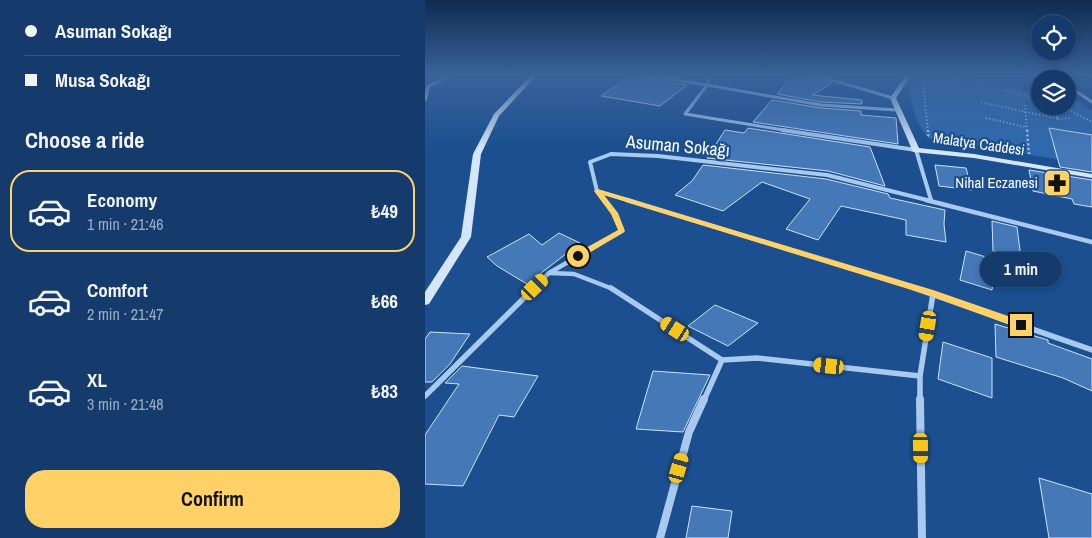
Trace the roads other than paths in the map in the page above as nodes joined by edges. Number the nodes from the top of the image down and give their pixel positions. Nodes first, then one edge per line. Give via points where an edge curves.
1 (510, 100) edge
2 (696, 100) edge
3 (795, 100) edge
4 (894, 100) edge
5 (897, 110) junction
6 (916, 150) junction
7 (1092, 176) edge
8 (597, 191) junction
9 (931, 200) junction
10 (1092, 242) edge
11 (549, 273) junction
12 (933, 294) junction
13 (425, 301) edge
14 (1092, 350) edge
15 (722, 360) junction
16 (920, 376) junction
17 (425, 396) edge
18 (659, 538) edge
19 (922, 538) edge

1 - 13 street via 496,115 477,154 466,237
2 - 6 street via 685,114
3 - 5 street
4 - 5 street, Malatya Caddesi
5 - 6 street, Malatya Caddesi via 905,120
6 - 7 street, Malatya Caddesi via 974,156
6 - 9 street
8 - 9 street, Asuman Sokağı via 590,162 611,154 658,156 827,175
8 - 11 street, Asuman Sokağı via 614,213 622,231
8 - 12 street
9 - 10 street, Asuman Sokağı
11 - 15 street via 575,274 611,288
11 - 17 street, Asuman Sokağı
12 - 14 street
12 - 16 street
15 - 16 street via 757,358
15 - 18 street via 689,432
16 - 19 street

